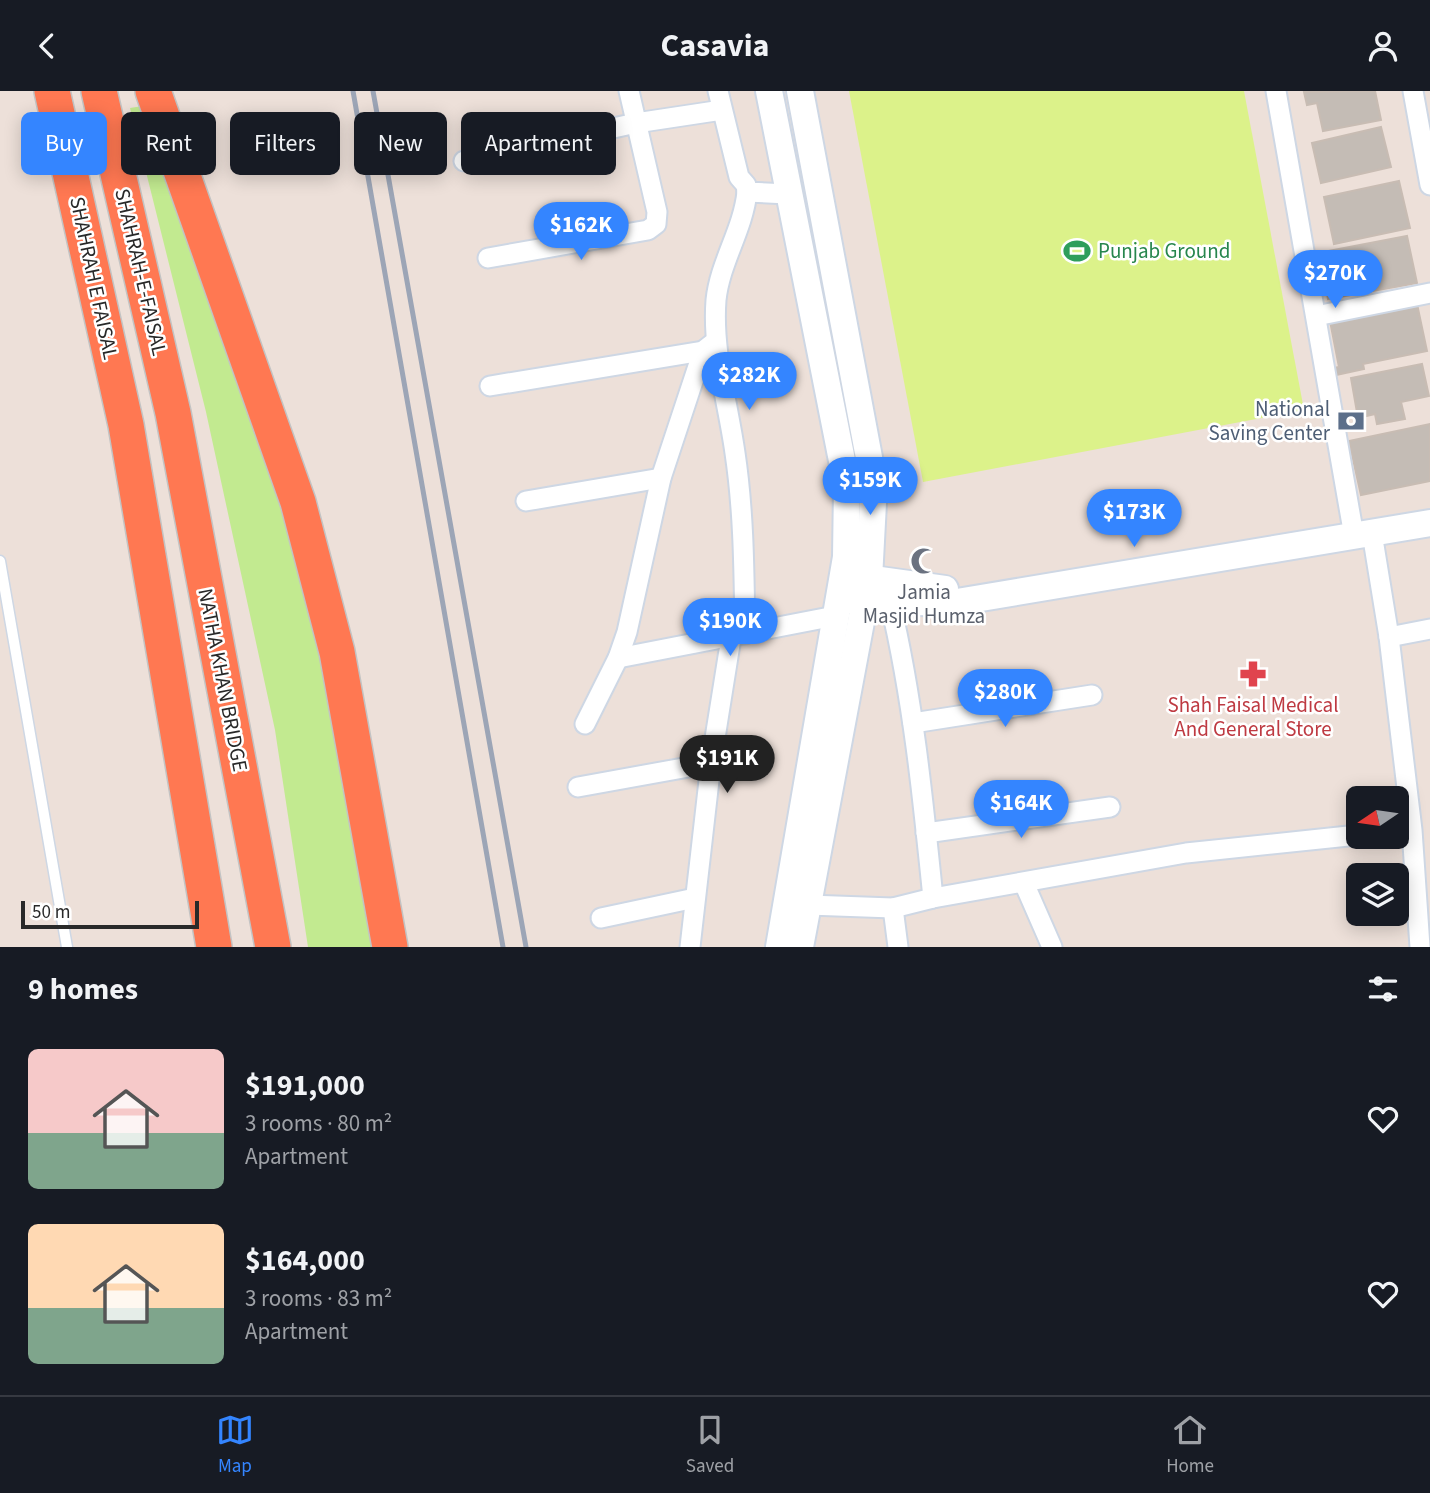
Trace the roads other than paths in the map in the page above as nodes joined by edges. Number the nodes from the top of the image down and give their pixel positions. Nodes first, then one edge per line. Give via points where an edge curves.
1 (52, 91) edge
2 (99, 91) edge
3 (153, 91) edge
4 (629, 91) edge
5 (769, 91) edge
6 (800, 91) edge
7 (1276, 91) edge
8 (1413, 91) edge
9 (720, 100) edge
10 (636, 123) junction
11 (616, 127) edge
12 (1430, 185) edge
13 (747, 192) junction
14 (788, 194) junction
15 (488, 258) dead end
16 (1430, 293) edge
17 (1316, 316) junction
18 (709, 346) junction
19 (491, 386) dead end
20 (173, 413) joint
21 (660, 478) junction
22 (526, 502) dead end
23 (1430, 505) edge
24 (1430, 523) edge
25 (1359, 529) junction
26 (0, 561) edge
27 (875, 594) junction
28 (838, 596) junction
29 (1430, 629) edge
30 (738, 636) junction
31 (1389, 637) junction
32 (618, 658) junction
33 (1092, 695) dead end
34 (913, 723) junction
35 (586, 724) dead end
36 (711, 763) junction
37 (578, 786) dead end
38 (1401, 786) edge
39 (1110, 807) dead end
40 (926, 833) junction
41 (1346, 836) edge
42 (1409, 849) edge
43 (1024, 883) junction
44 (695, 898) junction
45 (933, 898) junction
46 (808, 905) junction
47 (1423, 905) edge
48 (893, 908) junction
49 (601, 918) dead end
50 (67, 947) edge
51 (214, 947) edge
52 (273, 947) edge
53 (390, 947) edge
54 (690, 947) edge
55 (779, 947) edge
56 (800, 947) edge
57 (898, 947) edge
58 (1052, 947) edge
59 (1420, 947) edge

1 - 51 highway, SHAHRAH E FAISAL via 126,425
2 - 20 highway, SHAHRAH-E-FAISAL
3 - 53 highway via 298,502 337,652
4 - 10 street
5 - 14 street
6 - 27 street via 874,484
7 - 17 street
8 - 12 street
9 - 10 street
9 - 13 street
10 - 11 street
10 - 15 street via 656,224 648,230
13 - 14 street
13 - 18 street via 746,209 726,257
14 - 28 street via 847,486 846,557
16 - 17 street
17 - 25 street
18 - 19 street
18 - 21 street
18 - 30 street via 741,500
20 - 52 highway, NATHA KHAN BRIDGE
21 - 22 street
21 - 32 street
23 - 25 street
24 - 25 street
25 - 27 street via 953,590
25 - 31 street
26 - 50 lane
27 - 28 street
27 - 34 street via 902,655
27 - 46 street
28 - 30 street
28 - 55 street
29 - 31 street
30 - 32 street
30 - 36 street
31 - 38 street
32 - 35 street
33 - 34 street
34 - 40 street
36 - 37 street
36 - 44 street
39 - 40 street
40 - 45 street
41 - 43 street via 1186,853
42 - 47 street
43 - 45 street
43 - 58 street
44 - 49 street
44 - 54 street
45 - 48 street
46 - 48 street
46 - 56 street
47 - 59 street
48 - 57 street

